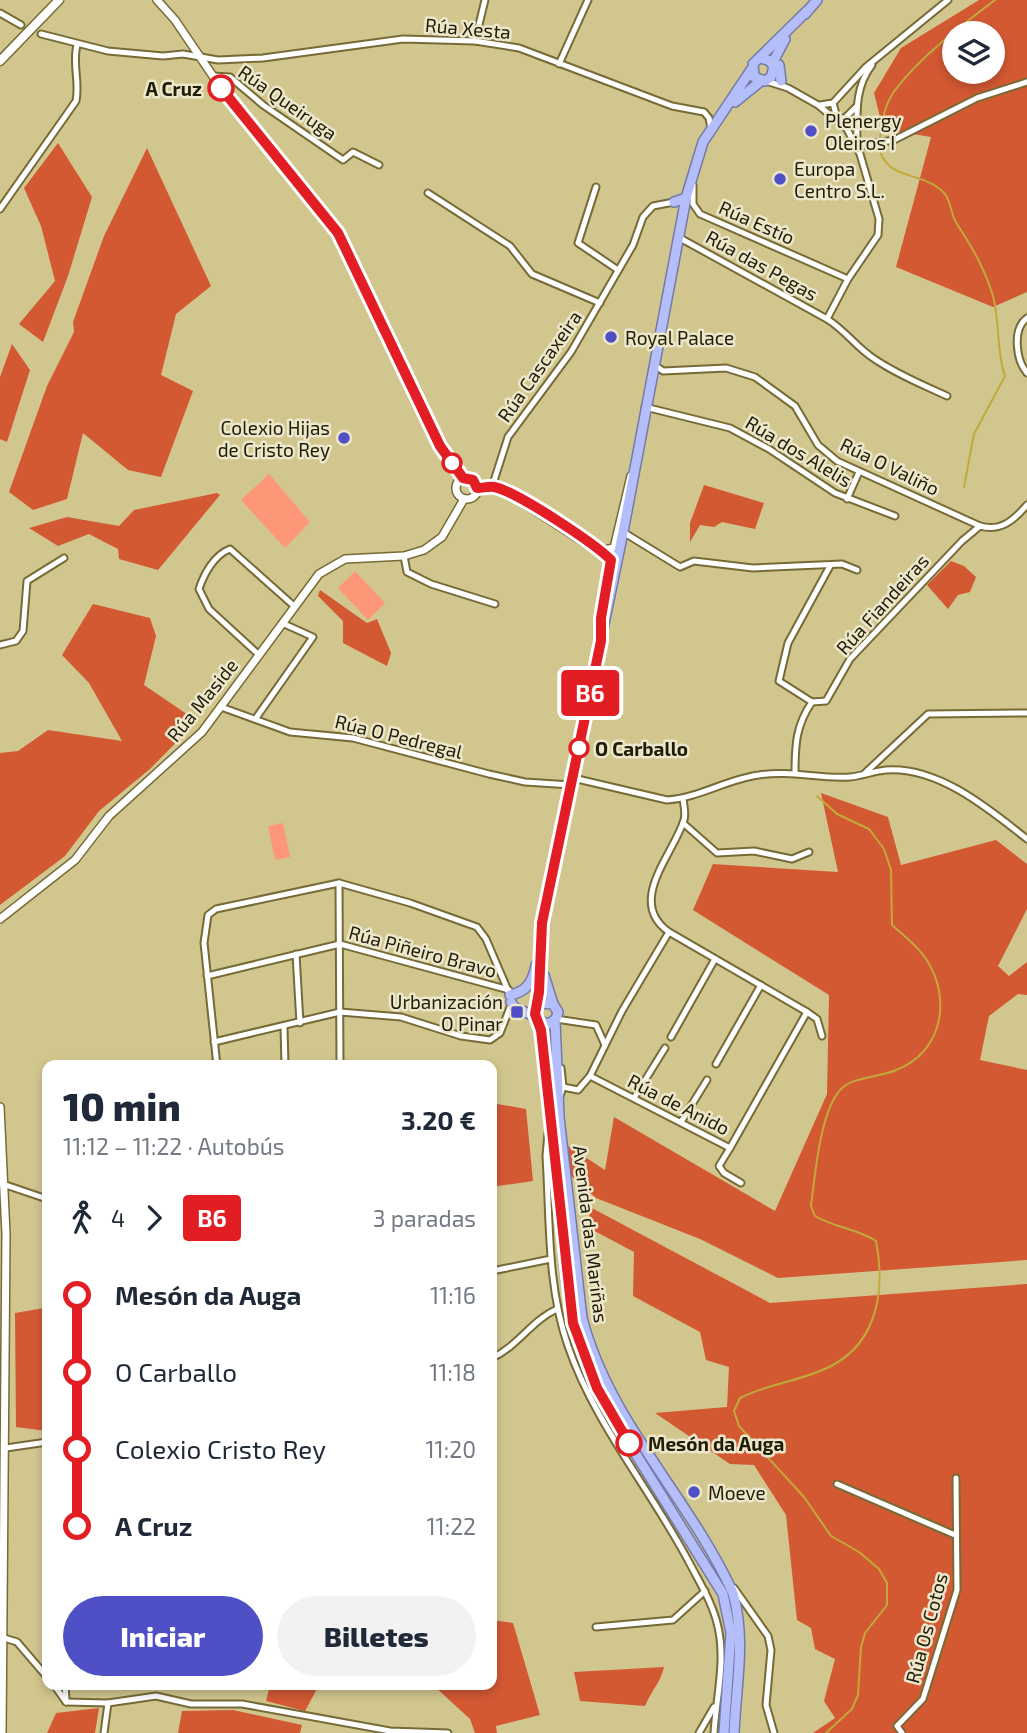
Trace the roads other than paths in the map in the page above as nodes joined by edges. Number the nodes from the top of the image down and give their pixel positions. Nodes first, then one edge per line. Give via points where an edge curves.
1 (58, 0) edge
2 (157, 0) edge
3 (485, 0) edge
4 (588, 0) edge
5 (817, 0) edge
6 (948, 0) edge
7 (807, 11) junction
8 (0, 13) edge
9 (21, 25) dead end
10 (41, 34) dead end
11 (475, 41) junction
12 (77, 45) junction
13 (200, 56) junction
14 (879, 56) junction
15 (761, 58) junction
16 (0, 61) edge
17 (559, 64) junction
18 (751, 70) junction
19 (213, 76) junction
20 (773, 79) junction
21 (1027, 82) edge
22 (841, 96) junction
23 (833, 103) junction
24 (818, 105) junction
25 (857, 105) junction
26 (837, 118) junction
27 (711, 129) junction
28 (857, 146) junction
29 (379, 165) dead end
30 (694, 166) junction
31 (596, 187) dead end
32 (428, 193) dead end
33 (685, 198) junction
34 (674, 202) junction
35 (0, 209) edge
36 (683, 211) junction
37 (678, 237) junction
38 (618, 270) junction
39 (848, 279) junction
40 (600, 303) junction
41 (1027, 318) edge
42 (827, 319) junction
43 (654, 363) junction
44 (1027, 373) edge
45 (947, 396) dead end
46 (645, 407) junction
47 (634, 472) junction
48 (859, 472) junction
49 (463, 478) junction
50 (492, 486) junction
51 (477, 488) junction
52 (464, 499) junction
53 (847, 499) junction
54 (1027, 505) edge
55 (895, 516) dead end
56 (980, 526) junction
57 (623, 532) junction
58 (598, 551) junction
59 (404, 556) junction
60 (64, 558) dead end
61 (830, 566) junction
62 (857, 570) dead end
63 (495, 604) dead end
64 (294, 606) junction
65 (282, 623) junction
66 (601, 641) junction
67 (0, 645) edge
68 (258, 654) junction
69 (812, 702) junction
70 (221, 707) junction
71 (1027, 713) edge
72 (256, 718) junction
73 (795, 773) junction
74 (862, 775) junction
75 (573, 781) junction
76 (683, 799) junction
77 (682, 823) junction
78 (1027, 839) edge
79 (809, 852) dead end
80 (557, 860) junction
81 (339, 883) junction
82 (0, 919) edge
83 (669, 932) junction
84 (540, 941) junction
85 (340, 944) junction
86 (296, 954) junction
87 (715, 959) junction
88 (208, 976) junction
89 (761, 985) junction
90 (512, 995) junction
91 (553, 1004) junction
92 (538, 1006) junction
93 (340, 1012) junction
94 (807, 1012) junction
95 (537, 1019) junction
96 (555, 1020) junction
97 (300, 1023) junction
98 (284, 1027) junction
99 (822, 1036) dead end
100 (671, 1037) dead end
101 (214, 1042) junction
102 (605, 1045) junction
103 (665, 1048) dead end
104 (555, 1049) junction
105 (216, 1060) edge
106 (285, 1060) edge
107 (340, 1060) edge
108 (716, 1064) dead end
109 (590, 1076) junction
110 (707, 1080) dead end
111 (563, 1087) junction
112 (634, 1098) junction
113 (558, 1102) junction
114 (0, 1107) edge
115 (550, 1116) junction
116 (681, 1122) junction
117 (730, 1148) junction
118 (741, 1183) dead end
119 (3, 1184) edge
120 (42, 1197) edge
121 (551, 1259) junction
122 (497, 1270) edge
123 (557, 1309) junction
124 (497, 1356) edge
125 (42, 1443) edge
126 (6, 1448) junction
127 (956, 1478) dead end
128 (837, 1484) dead end
129 (954, 1535) junction
130 (728, 1581) junction
131 (705, 1591) junction
132 (596, 1628) dead end
133 (4, 1638) junction
134 (42, 1671) edge
135 (58, 1690) edge
136 (65, 1690) edge
137 (66, 1702) junction
138 (108, 1703) junction
139 (715, 1705) junction
140 (2, 1733) edge
141 (104, 1733) edge
142 (448, 1733) edge
143 (699, 1733) edge
144 (714, 1733) edge
145 (724, 1733) edge
146 (734, 1733) edge
147 (774, 1733) edge
148 (902, 1733) edge

1 - 16 main road
2 - 13 street
3 - 11 street
4 - 17 street
5 - 7 highway
6 - 14 street
7 - 15 highway
7 - 20 highway via 782,50
7 - 20 highway via 779,48
8 - 9 street
10 - 12 street, Rúa Xesta
11 - 13 street, Rúa Xesta via 403,39 263,58
11 - 17 street, Rúa Xesta via 519,48
12 - 13 street, Rúa Xesta via 137,55
12 - 35 street via 76,101
13 - 19 street
14 - 22 street
14 - 25 street via 862,81
15 - 18 highway
15 - 20 highway
17 - 27 street, Rúa Xesta via 672,106 704,112
18 - 20 highway via 754,77
18 - 27 highway
19 - 29 street, Rúa Queiruga via 230,78 343,160 353,152
19 - 49 street via 338,233 440,446
20 - 24 street
20 - 27 highway via 745,92
21 - 28 street via 977,98 894,140
22 - 23 street
22 - 25 street
23 - 24 street
23 - 26 street
24 - 26 street
25 - 26 street via 845,117
25 - 28 street
26 - 28 street
27 - 30 highway
28 - 39 street via 879,219 878,235
30 - 33 highway
30 - 39 street, Rúa Estío via 694,204 700,214
31 - 38 street via 579,243
32 - 40 street, Rúa Cascaxeira via 510,246 532,274
33 - 34 highway
33 - 36 highway
34 - 36 highway
34 - 38 street, Rúa Cascaxeira via 653,206 643,217
36 - 37 highway
37 - 42 street, Rúa das Pegas
37 - 43 highway
38 - 40 street, Rúa Cascaxeira
39 - 42 street, Rúa das Pegas
40 - 50 street, Rúa Cascaxeira via 571,352 508,437
41 - 44 street via 1017,337
42 - 45 street via 849,333 873,358
43 - 46 highway
43 - 48 street, Rúa O Valiño via 663,371 726,368 755,377 795,406 818,445
46 - 47 highway
46 - 53 street, Rúa dos Alelis via 730,428
47 - 57 highway
47 - 58 street via 614,548
48 - 53 street
48 - 56 street, Rúa O Valiño
49 - 51 street via 473,480
49 - 52 street via 456,490
50 - 51 street
50 - 58 street
51 - 52 street via 473,497
52 - 59 street, Rúa Maside via 442,537 424,550
53 - 55 street, Rúa dos Alelis
54 - 56 street via 1014,521 991,529
56 - 69 street, Rúa Fiandeiras via 850,659 826,701
57 - 61 street via 680,566 694,561 752,568
57 - 66 highway
58 - 66 street via 611,564
59 - 63 street via 407,572
59 - 64 street, Rúa Maside via 345,559 319,574
60 - 67 street via 27,581 23,631 16,641
61 - 62 street via 842,564
61 - 69 street via 788,643 779,681
64 - 65 street, Rúa Maside
64 - 68 street via 230,549 220,554 200,589 209,608
65 - 68 street, Rúa Maside
65 - 72 street via 313,637
66 - 75 highway
68 - 70 street, Rúa Maside
69 - 73 street via 795,740
70 - 72 street, Rúa O Pedregal
70 - 82 street, Rúa Maside via 186,749 109,816 75,860
71 - 74 street via 928,714
72 - 75 street, Rúa O Pedregal via 290,732 354,738 525,782
73 - 74 street
73 - 76 street via 759,775
74 - 78 street via 887,770 934,778
75 - 76 street, Rúa O Pedregal via 653,798
75 - 80 highway
76 - 77 street
77 - 79 street via 717,853 754,850 792,859
77 - 83 street via 650,889 652,906
80 - 84 highway
80 - 91 highway via 544,962
81 - 85 street
81 - 88 street via 216,909 208,915 206,925
81 - 90 street via 477,927
83 - 87 street
83 - 102 street
84 - 90 highway via 531,982
84 - 92 highway
85 - 86 street, Rúa Piñeiro Bravo
85 - 90 street, Rúa Piñeiro Bravo
85 - 93 street
86 - 88 street, Rúa Piñeiro Bravo
86 - 97 street
87 - 89 street
87 - 100 street
88 - 101 street
89 - 94 street
89 - 108 street
90 - 92 highway via 526,1006
90 - 93 street via 504,1026 490,1040 401,1017
90 - 95 highway via 514,1007
91 - 92 highway
91 - 96 highway via 558,1012
92 - 95 highway
93 - 97 street
93 - 107 street
94 - 99 street via 817,1018
94 - 117 street, Rúa de Anido
95 - 96 highway via 545,1024
95 - 115 highway, Avenida das Mariñas
96 - 102 street via 596,1025
96 - 104 highway, Avenida das Mariñas
97 - 98 street
98 - 101 street
98 - 106 street
101 - 105 street
102 - 109 street
103 - 112 street
104 - 111 street
104 - 113 highway, Avenida das Mariñas
109 - 111 street via 578,1090
109 - 112 street, Rúa de Anido
110 - 116 street
111 - 113 street
112 - 116 street, Rúa de Anido
113 - 130 highway, Avenida das Mariñas via 577,1283 590,1347 615,1403
114 - 119 street
115 - 121 street, Avenida das Mariñas via 546,1156
115 - 145 highway, Avenida das Mariñas via 566,1280 585,1362 614,1419 723,1594 731,1657
116 - 117 street, Rúa de Anido
117 - 118 street via 719,1166
119 - 120 street
119 - 126 street
121 - 122 street
121 - 123 street, Avenida das Mariñas
123 - 124 street
123 - 131 street, Avenida das Mariñas via 585,1386
125 - 126 street
126 - 133 street
127 - 129 street, Rúa Os Cotos
128 - 129 street
129 - 148 street, Rúa Os Cotos via 957,1590 923,1699 897,1726
130 - 146 highway, Avenida das Mariñas via 740,1622
130 - 147 street, Avenida das Mariñas via 768,1636 766,1705
131 - 132 street via 673,1620
131 - 139 street, Avenida das Mariñas via 719,1630
133 - 134 street via 17,1642
133 - 140 street
135 - 137 street
136 - 137 street
137 - 138 street
138 - 141 street
138 - 142 street via 156,1696 191,1704 242,1704 390,1731
139 - 143 street, Avenida das Mariñas
139 - 144 street, Avenida das Mariñas

